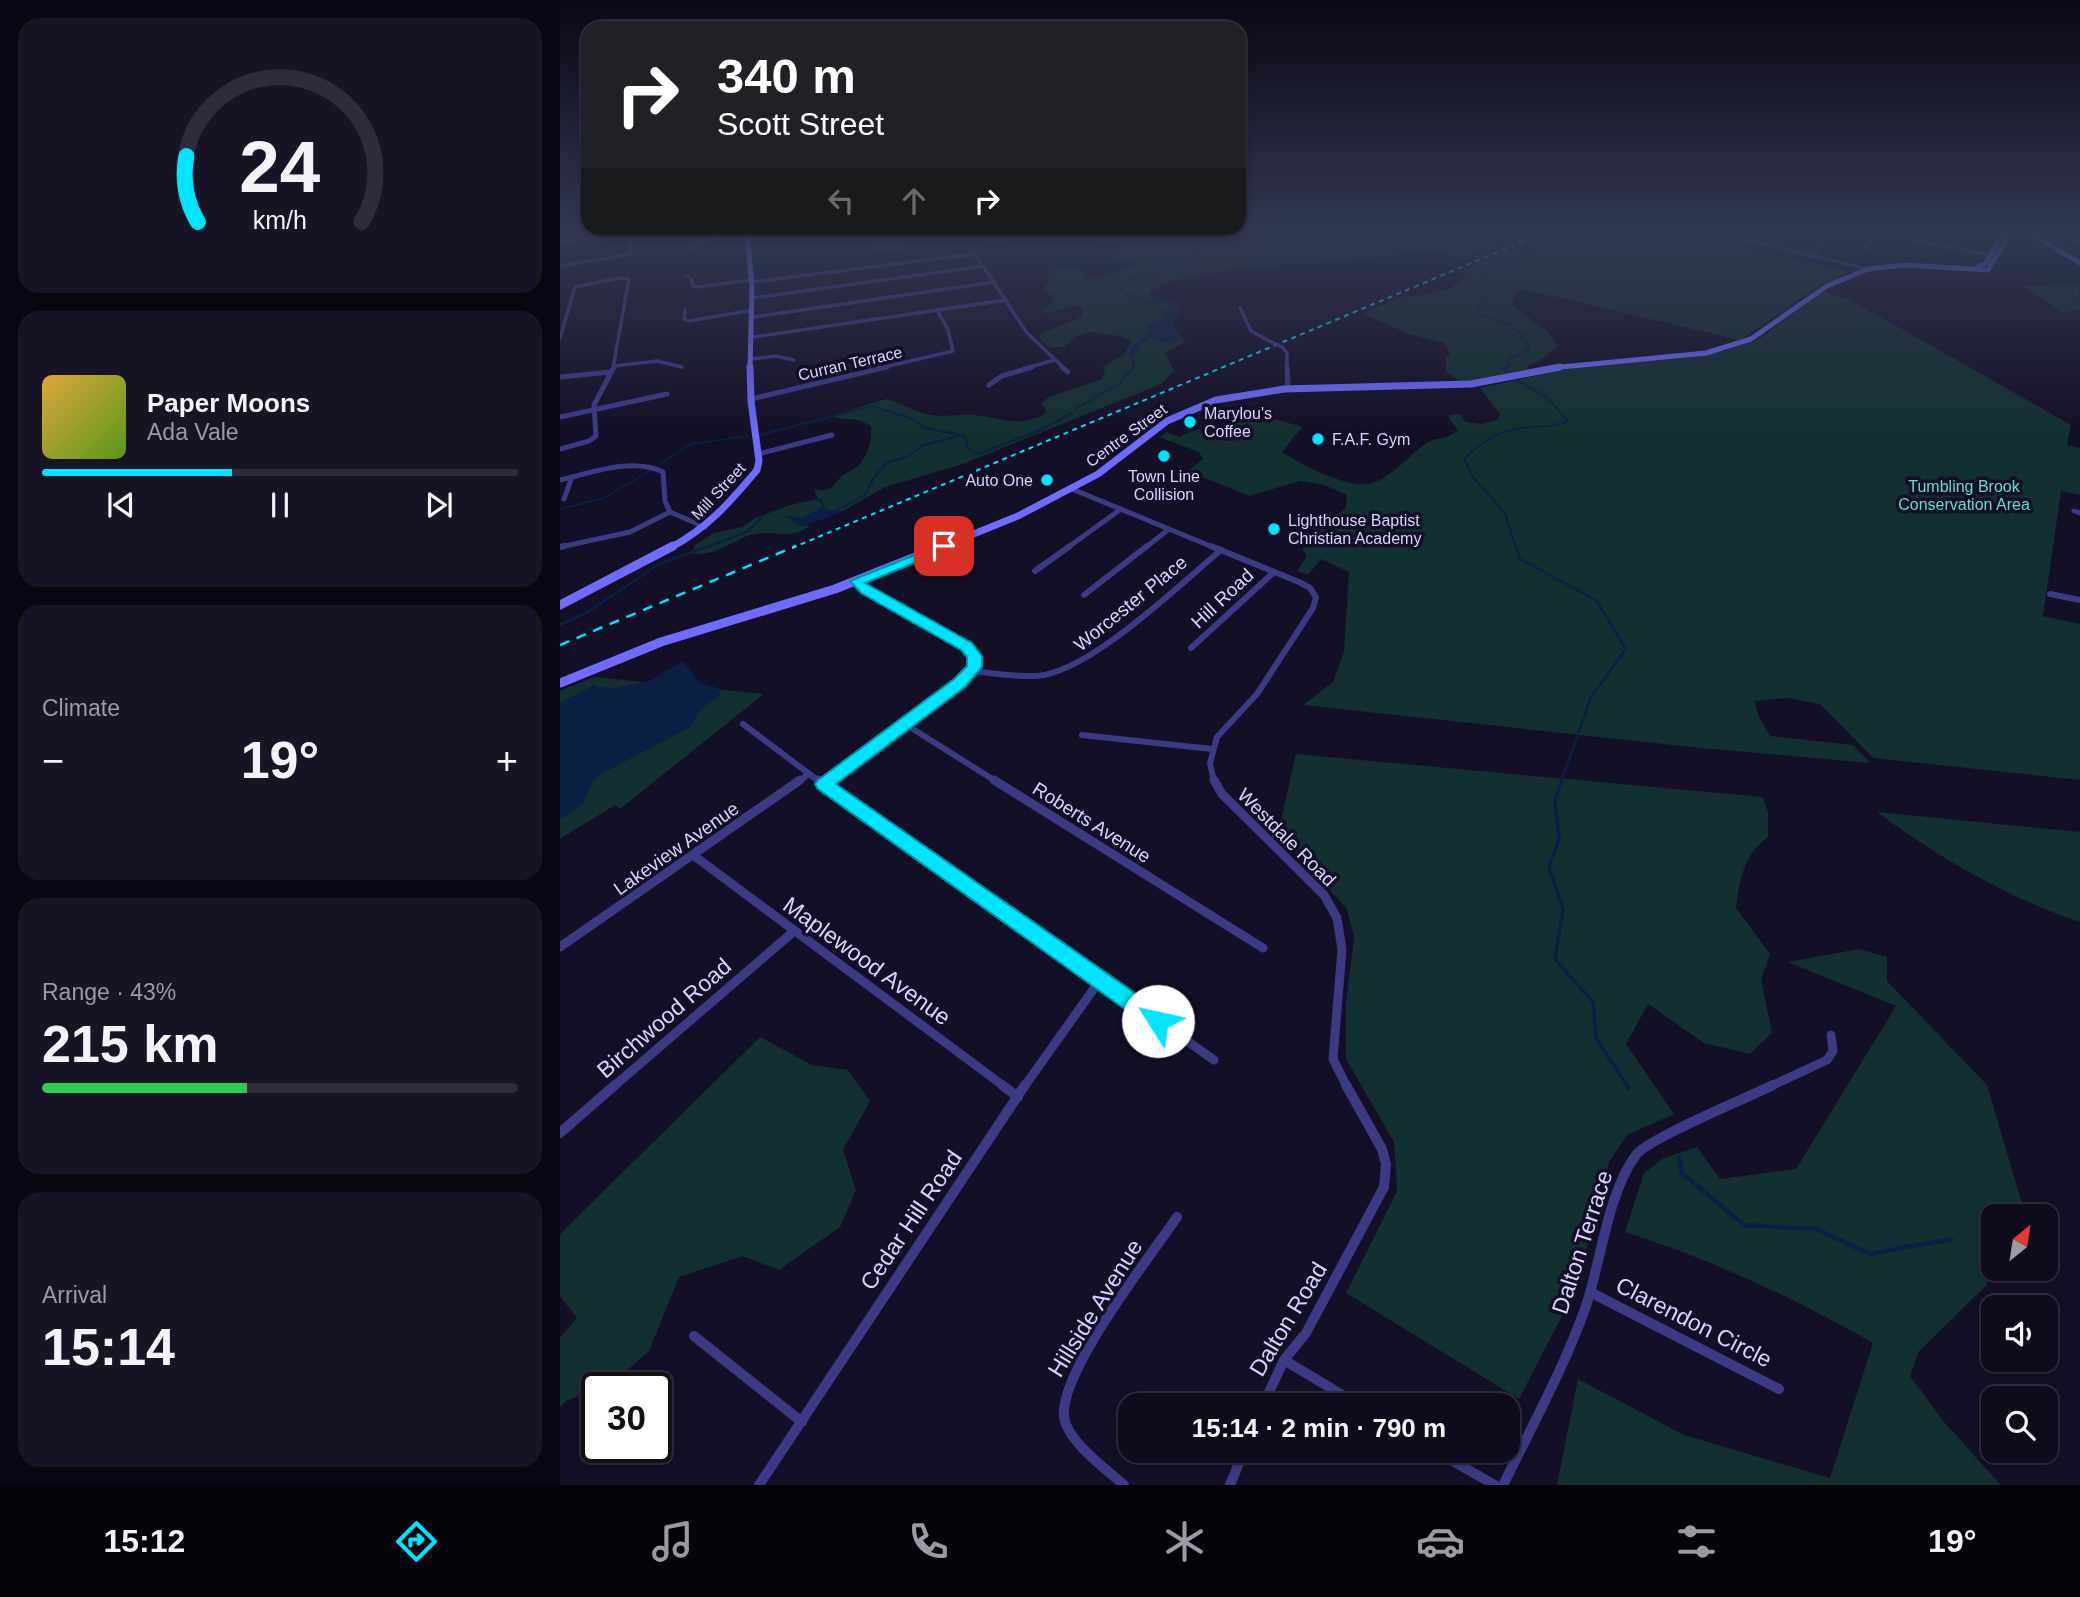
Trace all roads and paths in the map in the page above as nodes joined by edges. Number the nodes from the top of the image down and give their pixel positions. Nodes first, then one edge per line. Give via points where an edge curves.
1 (571, 299) edge
2 (626, 299) edge
3 (753, 299) edge
4 (864, 299) edge
5 (1808, 299) edge
6 (1006, 300) joint
7 (1240, 308) dead end
8 (685, 310) dead end
9 (937, 310) junction
10 (753, 314) junction
11 (753, 337) junction
12 (560, 338) edge
13 (752, 359) junction
14 (794, 360) dead end
15 (1054, 360) junction
16 (614, 366) junction
17 (682, 368) dead end
18 (611, 372) junction
19 (1068, 372) dead end
20 (560, 377) edge
21 (989, 385) dead end
22 (1288, 388) junction
23 (667, 394) dead end
24 (751, 399) junction
25 (594, 410) junction
26 (560, 417) edge
27 (832, 435) dead end
28 (560, 449) edge
29 (758, 454) junction
30 (572, 477) junction
31 (560, 480) edge
32 (1072, 489) junction
33 (564, 499) dead end
34 (1121, 509) junction
35 (670, 512) junction
36 (705, 527) junction
37 (1170, 529) junction
38 (560, 547) edge
39 (1221, 550) junction
40 (1035, 571) dead end
41 (1274, 572) junction
42 (856, 581) junction
43 (2050, 594) dead end
44 (1084, 595) dead end
45 (2080, 600) edge
46 (560, 605) edge
47 (1191, 648) dead end
48 (972, 671) junction
49 (560, 683) edge
50 (743, 724) dead end
51 (905, 724) junction
52 (1082, 735) dead end
53 (1212, 749) junction
54 (809, 774) junction
55 (823, 784) junction
56 (693, 855) junction
57 (793, 932) junction
58 (560, 947) edge
59 (1263, 948) dead end
60 (1100, 980) junction
61 (1831, 1035) dead end
62 (1214, 1060) dead end
63 (1018, 1097) junction
64 (560, 1133) edge
65 (1177, 1217) dead end
66 (1350, 1255) joint
67 (1590, 1292) junction
68 (694, 1336) dead end
69 (1284, 1360) junction
70 (1779, 1389) dead end
71 (1269, 1393) edge
72 (1339, 1393) edge
73 (802, 1422) junction
74 (1239, 1463) edge
75 (1456, 1463) edge
76 (759, 1485) edge
77 (1124, 1485) edge
78 (1230, 1485) edge
79 (1495, 1485) edge
80 (1503, 1485) edge

1 - 12 street
2 - 16 street
3 - 10 main road, Mill Street
4 - 10 street
5 - 22 main road, Centre Street via 1740,344 1694,355 1563,366 1471,384
6 - 9 street
6 - 15 street via 1027,333
7 - 22 street, bridge via 1251,331 1287,352
8 - 10 street via 687,321
9 - 11 street
9 - 24 street, Curran Terrace via 954,350
10 - 11 main road, Mill Street
11 - 13 main road, Mill Street
13 - 14 street via 776,356
13 - 24 main road, Mill Street
15 - 19 street
15 - 21 street via 1002,376
16 - 17 street via 656,359
16 - 18 street
18 - 20 street
18 - 25 street
22 - 32 main road, Centre Street via 1236,395 1180,414
23 - 25 street
24 - 29 main road, Mill Street
25 - 26 street
25 - 28 street via 596,436
27 - 29 street
29 - 36 main road, Mill Street via 755,474
30 - 31 street
30 - 33 street
30 - 35 street via 631,466 654,467 663,472
32 - 34 street
32 - 42 main road, Centre Street
34 - 37 street
34 - 40 street
35 - 36 street
35 - 38 street via 630,532
36 - 46 main road, Mill Street
37 - 39 street
37 - 44 street
39 - 41 street
39 - 48 street, Worcester Place via 1078,664 1038,676
41 - 47 street, Hill Road
41 - 53 street via 1310,588 1315,605 1257,694 1222,731
42 - 48 street via 967,647 975,658
42 - 49 main road, Centre Street via 661,642
43 - 45 street
48 - 51 street
50 - 54 street
51 - 55 street
51 - 59 street, Roberts Avenue
52 - 53 street
53 - 66 street, Westdale Road via 1210,769 1218,788 1324,895 1339,925 1342,949 1333,1059 1379,1142 1386,1164 1381,1194
54 - 55 street
54 - 56 street, Lakeview Avenue
55 - 60 street
56 - 57 street, Maplewood Avenue
56 - 58 street, Lakeview Avenue
57 - 63 street, Maplewood Avenue
57 - 64 street, Birchwood Road
60 - 62 street
60 - 63 street, Cedar Hill Road
61 - 67 street, Dalton Terrace via 1833,1051 1828,1060 1637,1153 1621,1181
63 - 73 street, Cedar Hill Road
65 - 77 street, Hillside Avenue via 1108,1319 1065,1397 1069,1430
66 - 69 street, Dalton Road via 1306,1334
67 - 70 street, Clarendon Circle
67 - 80 street, Dalton Terrace via 1568,1351
68 - 73 street
69 - 71 street, Dalton Road
69 - 72 street
73 - 76 street, Cedar Hill Road
74 - 78 street
75 - 79 street

